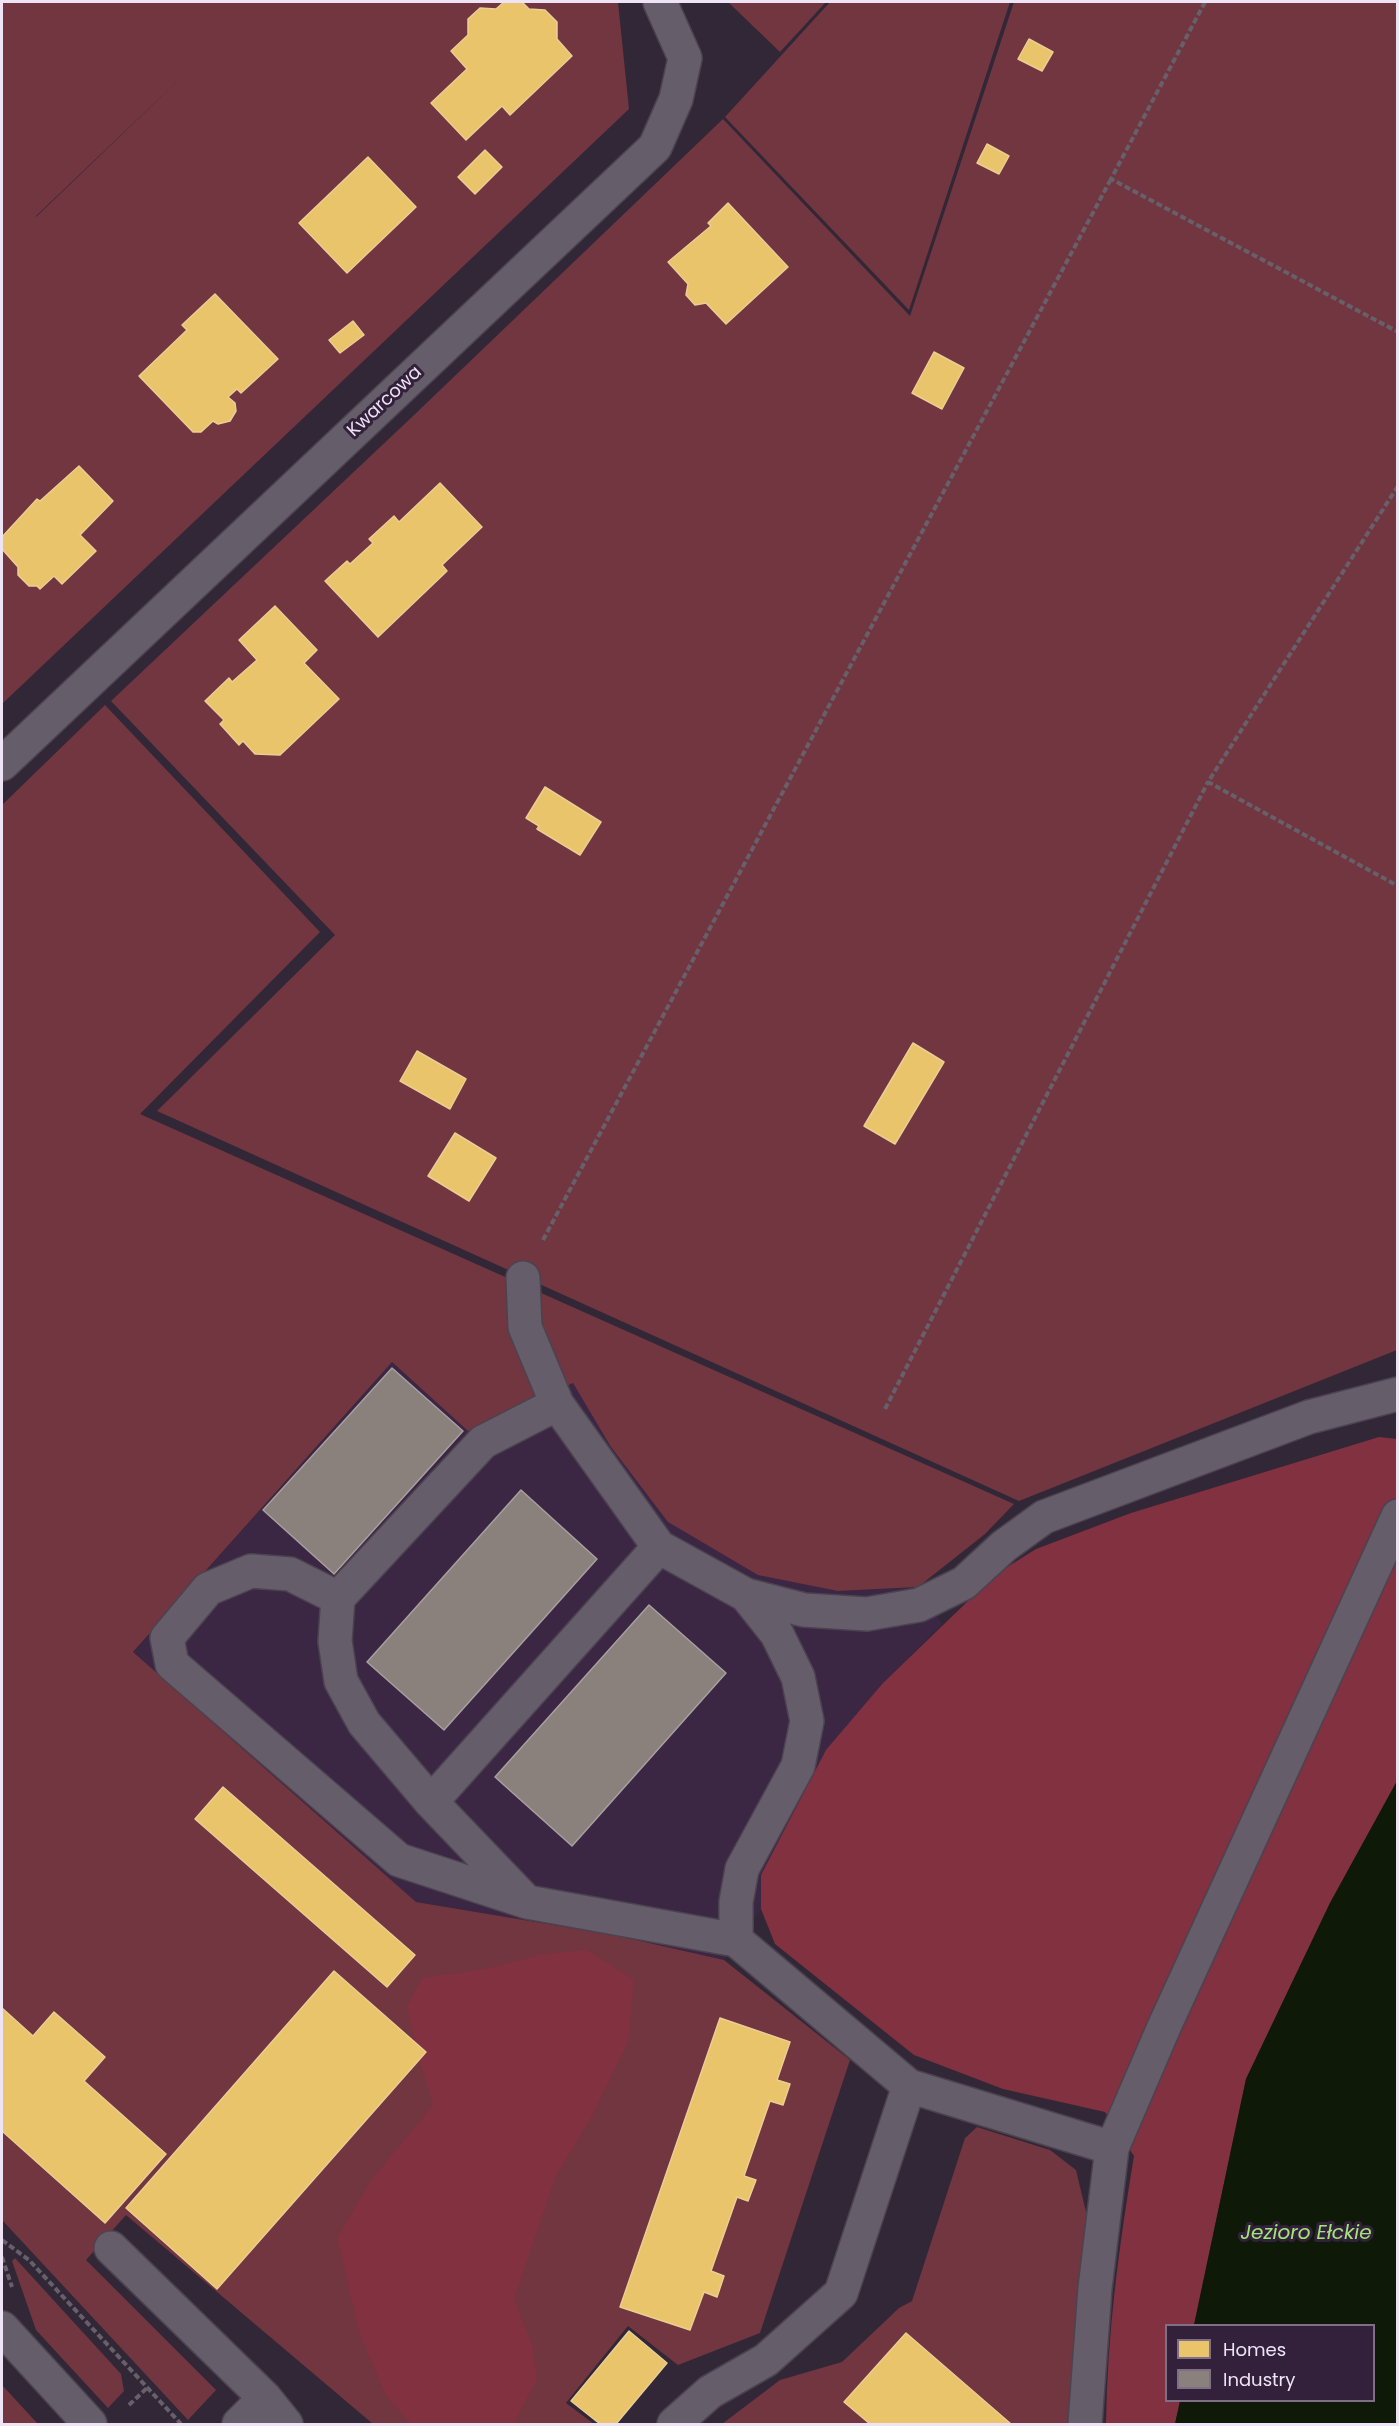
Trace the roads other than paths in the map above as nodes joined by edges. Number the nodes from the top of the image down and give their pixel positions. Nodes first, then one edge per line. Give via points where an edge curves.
1 (660, 2) edge
2 (2, 764) edge
3 (523, 1278) road end
4 (1398, 1394) edge
5 (557, 1404) junction
6 (1398, 1516) edge
7 (659, 1547) junction
8 (746, 1595) junction
9 (338, 1598) junction
10 (431, 1802) junction
11 (527, 1902) junction
12 (736, 1940) junction
13 (909, 2086) junction
14 (1112, 2148) junction
15 (111, 2248) dead end
16 (2, 2328) edge
17 (266, 2398) junction
18 (90, 2424) edge
19 (239, 2424) edge
20 (286, 2424) edge
21 (674, 2424) edge
22 (1085, 2424) edge

1 - 2 street, Kwarcowa via 685,58 676,99 655,147
3 - 5 street via 525,1328
4 - 8 street via 1309,1417 1044,1517 1004,1546 964,1583 919,1605 867,1614 804,1610
5 - 7 street
5 - 9 street via 483,1442
6 - 14 street
7 - 8 street
7 - 10 street
8 - 12 street via 777,1634 798,1677 807,1722 798,1766 742,1869 736,1902
9 - 10 street via 335,1641 341,1681 364,1723
9 - 11 street via 290,1574 251,1571 208,1589 182,1616 167,1638 172,1664 399,1860
10 - 11 street
11 - 12 street
12 - 13 street
13 - 14 street
13 - 21 street via 841,2293 766,2360 710,2392
14 - 22 street via 1095,2288
15 - 17 street
16 - 18 street
17 - 19 street
17 - 20 street

